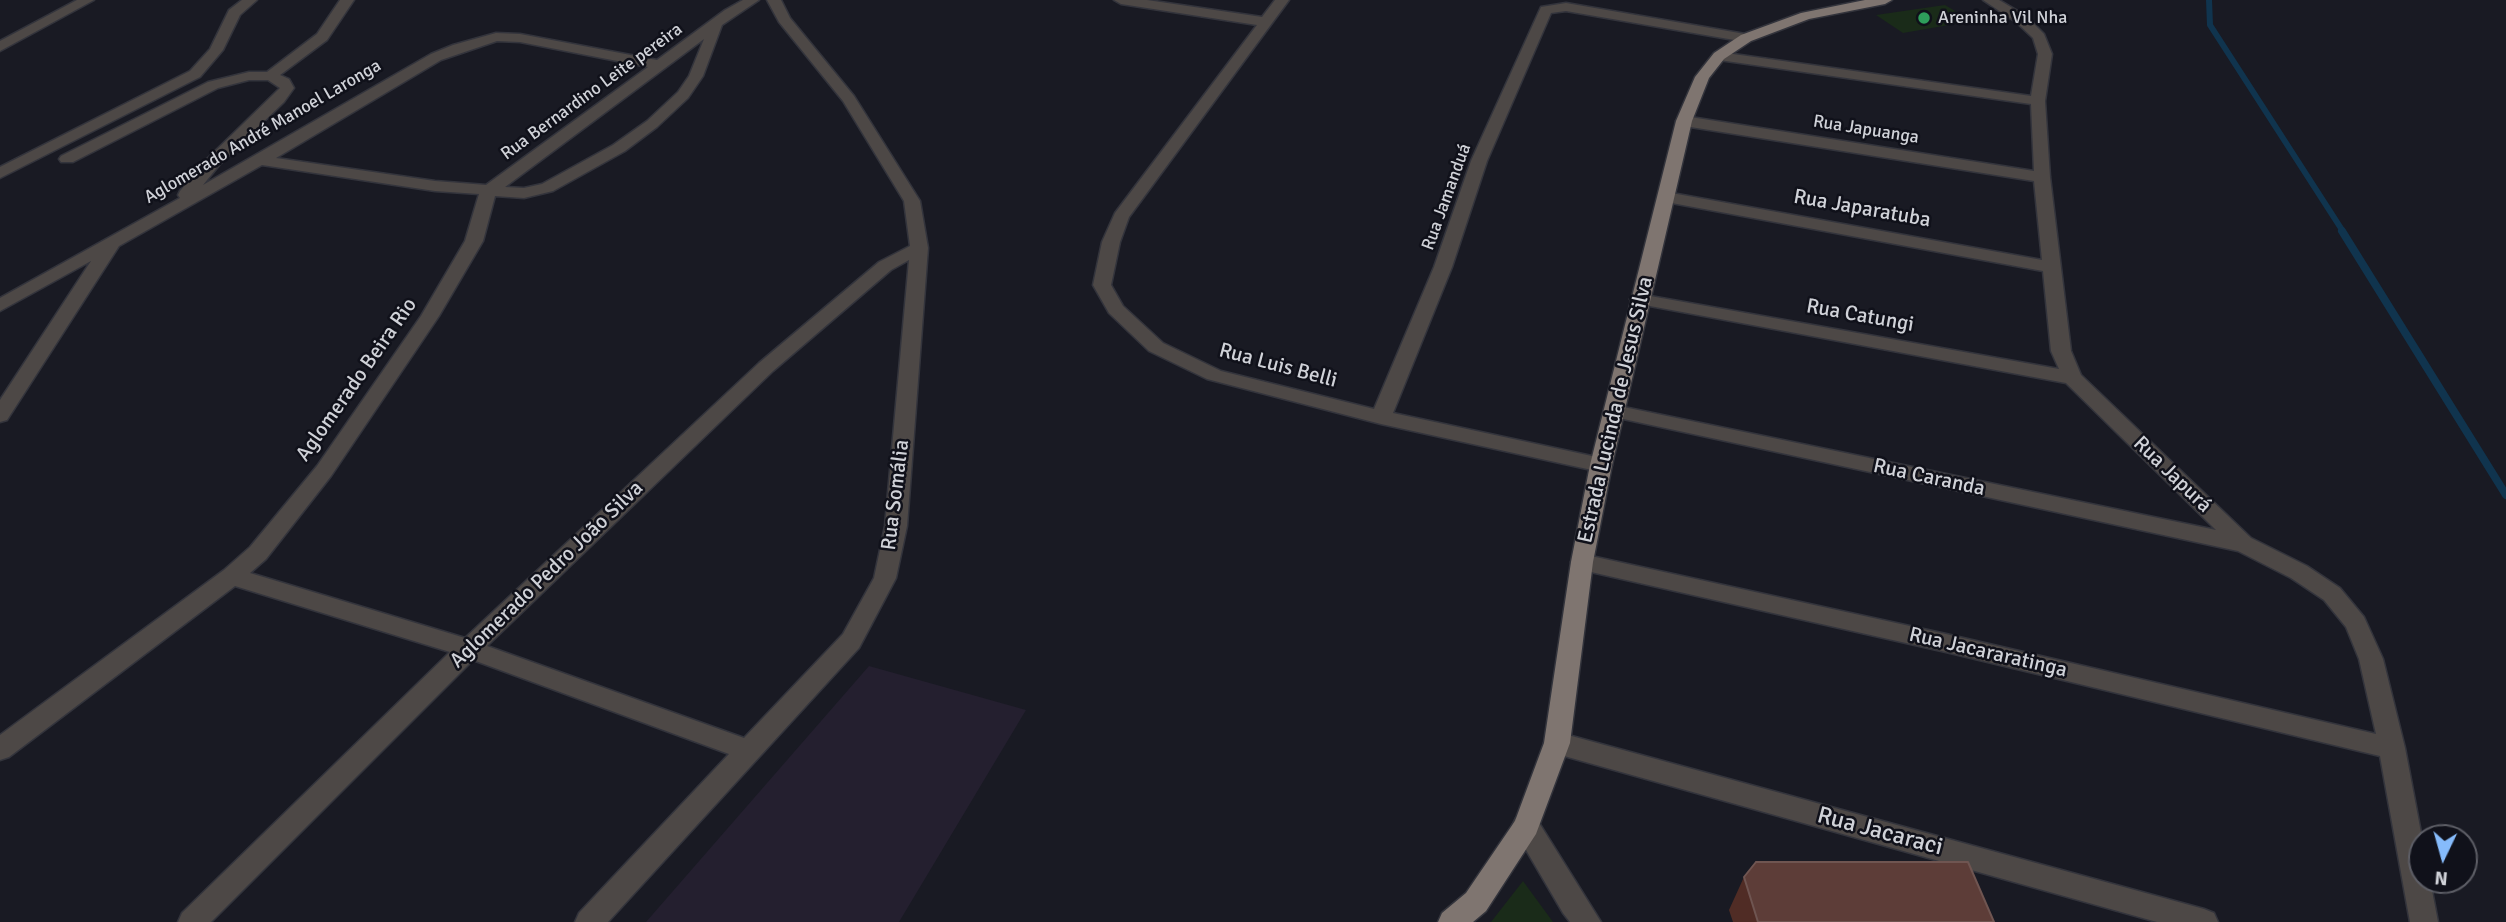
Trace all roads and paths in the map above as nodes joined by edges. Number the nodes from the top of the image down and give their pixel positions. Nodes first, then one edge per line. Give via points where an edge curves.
1 (87, 0) edge
2 (250, 0) edge
3 (347, 0) edge
4 (752, 0) edge
5 (774, 0) edge
6 (1121, 0) edge
7 (1282, 0) edge
8 (1885, 0) edge
9 (1990, 0) edge
10 (1265, 22) junction
11 (716, 26) junction
12 (1746, 38) junction
13 (0, 47) edge
14 (1719, 56) junction
15 (663, 65) junction
16 (270, 76) junction
17 (2038, 101) junction
18 (1684, 121) junction
19 (67, 159) dead end
20 (260, 160) junction
21 (0, 173) edge
22 (2042, 177) junction
23 (488, 191) junction
24 (1666, 198) junction
25 (177, 204) junction
26 (111, 244) junction
27 (919, 248) junction
28 (2050, 267) junction
29 (1639, 299) junction
30 (0, 305) edge
31 (2072, 378) junction
32 (1614, 411) junction
33 (0, 415) edge
34 (1381, 417) junction
35 (1601, 464) junction
36 (2243, 544) junction
37 (1582, 562) junction
38 (232, 576) junction
39 (469, 649) junction
40 (1557, 743) junction
41 (2392, 748) junction
42 (0, 749) edge
43 (749, 751) junction
44 (1526, 826) junction
45 (192, 922) edge
46 (589, 922) edge
47 (1452, 922) edge
48 (1587, 922) edge
49 (2204, 922) edge
50 (2424, 922) edge

1 - 13 street
2 - 21 street via 234,13 216,50 195,74
3 - 16 street via 322,37
4 - 11 street, Rua Bernardino Leite pereira
5 - 27 street, Rua Somália via 849,99 912,201
6 - 10 street
7 - 10 street, Rua Luis Belli
8 - 12 main road, Estrada Lucinda de Jesus Silva via 1806,16
9 - 17 street, Rua Japurá via 2021,19 2039,37 2045,54
10 - 34 street, Rua Luis Belli via 1121,217 1102,285 1116,309 1156,347 1179,358 1214,374
11 - 15 street, Rua Bernardino Leite pereira
11 - 23 street via 696,76 683,95 619,148 547,188 524,193
12 - 14 main road, Estrada Lucinda de Jesus Silva
12 - 34 street, Rua Jamanduá via 1566,7 1546,10 1479,161 1443,267
14 - 17 street
14 - 18 main road, Estrada Lucinda de Jesus Silva via 1702,77
15 - 20 street, Aglomerado André Manoel Laronga via 520,38 477,41 436,57
15 - 23 street, Rua Bernardino Leite pereira
16 - 19 street via 240,77 213,85
16 - 25 street via 287,88
17 - 22 street, Rua Japurá
18 - 22 street, Rua Japuanga
18 - 24 main road, Estrada Lucinda de Jesus Silva
20 - 23 street
20 - 25 street, Aglomerado André Manoel Laronga
22 - 28 street, Rua Japurá
23 - 38 street, Aglomerado Beira Rio via 474,241 430,316 324,471 258,553
24 - 28 street, Rua Japaratuba
24 - 29 main road, Estrada Lucinda de Jesus Silva
25 - 26 street, Aglomerado André Manoel Laronga
26 - 30 street, Aglomerado André Manoel Laronga
26 - 33 street
27 - 39 street, Aglomerado Pedro João Silva via 885,266 766,367
27 - 43 street, Rua Somália via 896,526 885,578 851,641
28 - 31 street, Rua Japurá via 2061,351
29 - 31 street, Rua Catungi
29 - 32 main road, Estrada Lucinda de Jesus Silva
31 - 36 street, Rua Japurá
32 - 35 main road, Estrada Lucinda de Jesus Silva
32 - 36 street, Rua Caranda
34 - 35 street, Rua Luis Belli
35 - 37 main road, Estrada Lucinda de Jesus Silva
36 - 41 street, Rua Japurá via 2332,594 2356,623 2371,659
37 - 40 main road, Estrada Lucinda de Jesus Silva
37 - 41 street, Rua Jacararatinga
38 - 39 street
38 - 42 street, Aglomerado Beira Rio
39 - 43 street
39 - 45 street, Aglomerado Pedro João Silva
40 - 44 main road, Estrada Lucinda de Jesus Silva
40 - 49 street, Rua Jacaraci
41 - 50 street, Rua Japurá
43 - 46 street, Rua Somália
44 - 47 main road, Estrada Lucinda de Jesus Silva via 1476,902
44 - 48 street

